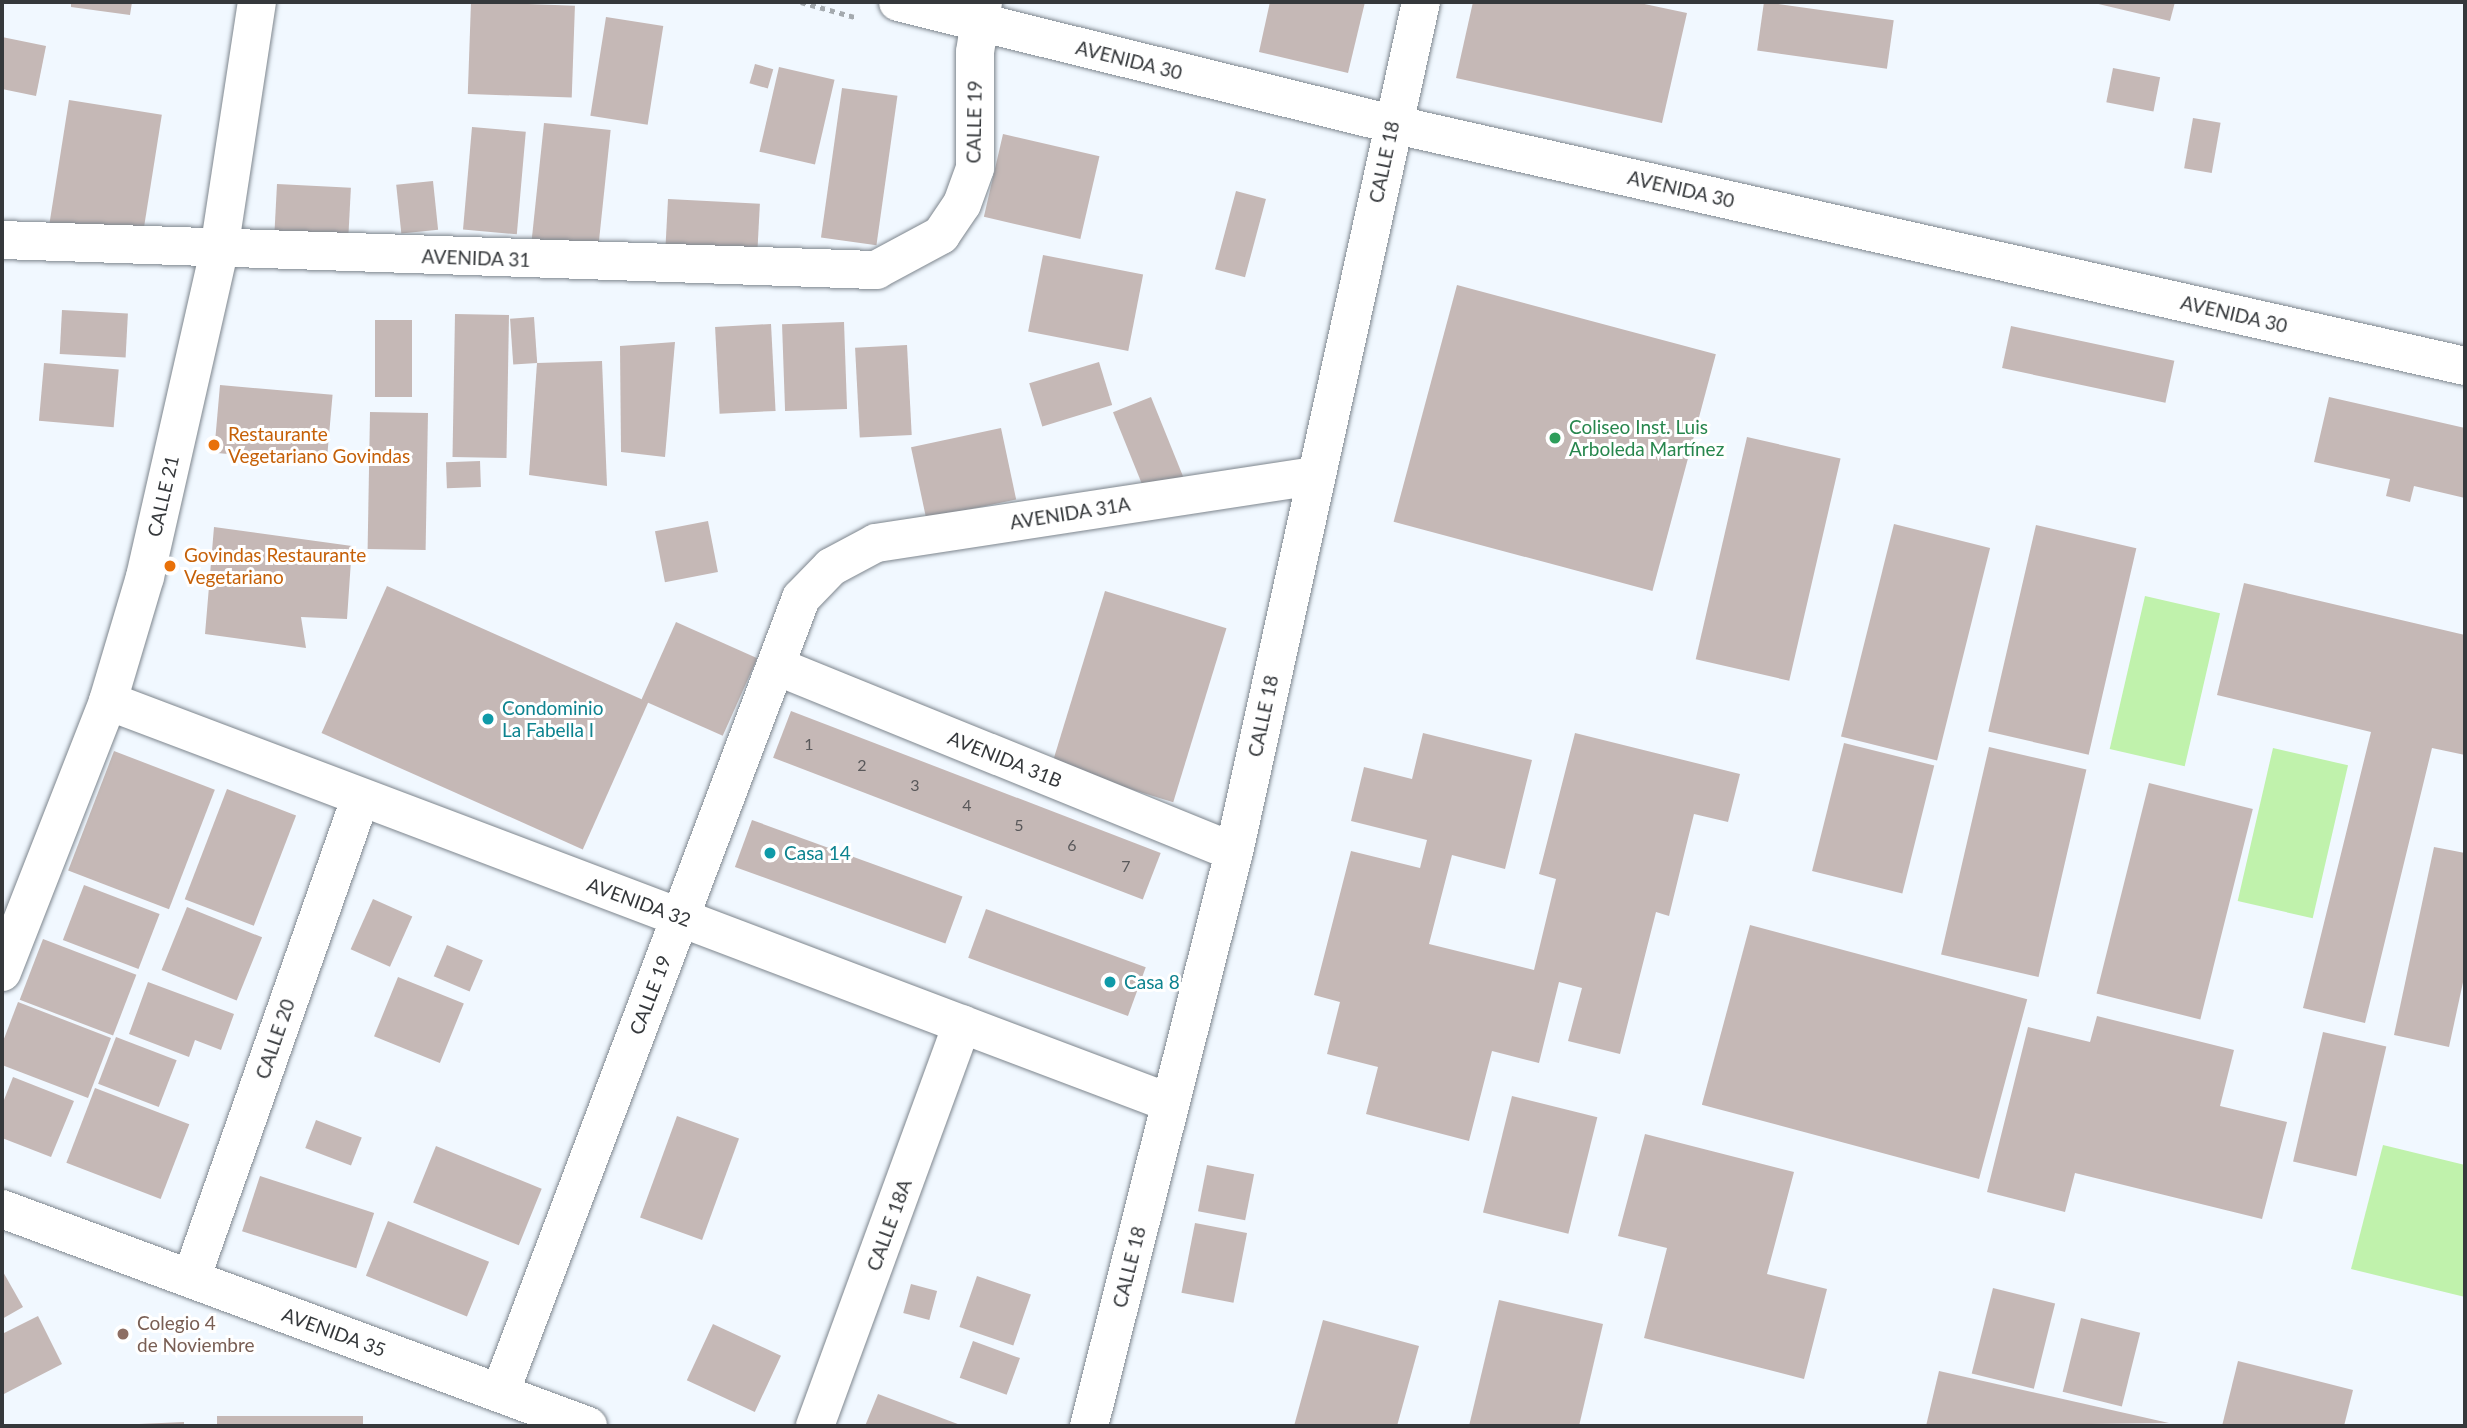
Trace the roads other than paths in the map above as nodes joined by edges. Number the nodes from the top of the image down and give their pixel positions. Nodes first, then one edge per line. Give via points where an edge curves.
1 (257, 2) edge
2 (898, 2) edge
3 (1421, 2) edge
4 (980, 13) edge
5 (1391, 124) junction
6 (941, 235) joint
7 (2, 240) edge
8 (219, 250) junction
9 (2464, 359) edge
10 (1315, 476) junction
11 (831, 567) joint
12 (776, 666) junction
13 (108, 701) junction
14 (360, 799) junction
15 (1234, 852) junction
16 (680, 916) junction
17 (2, 972) edge
18 (962, 1024) junction
19 (1170, 1103) junction
20 (2, 1209) edge
21 (191, 1279) junction
22 (499, 1393) junction
23 (587, 1426) edge
24 (815, 1426) edge
25 (1089, 1426) edge

1 - 8 street, CALLE 21
2 - 4 street, AVENIDA 30
3 - 5 street, CALLE 18
4 - 5 street, AVENIDA 30
4 - 6 street, CALLE 19 via 975,168 962,204
5 - 9 street, AVENIDA 30
5 - 10 street, CALLE 18
6 - 8 street, AVENIDA 31 via 876,270
7 - 8 street, AVENIDA 31 via 172,243
8 - 13 street, CALLE 21 via 145,577
10 - 11 street, AVENIDA 31A via 876,543
10 - 15 street, CALLE 18
11 - 12 street, CALLE 19 via 801,598
12 - 15 street, AVENIDA 31B
12 - 16 street, CALLE 19
13 - 14 street, AVENIDA 32
13 - 17 street, CALLE 21
14 - 16 street, AVENIDA 32
14 - 21 street, CALLE 20
15 - 19 street, CALLE 18
16 - 18 street, AVENIDA 32
16 - 22 street, CALLE 19
18 - 19 street, AVENIDA 32
18 - 24 street, CALLE 18A
19 - 25 street, CALLE 18
20 - 21 street, AVENIDA 35
21 - 22 street, AVENIDA 35
22 - 23 street, AVENIDA 35

